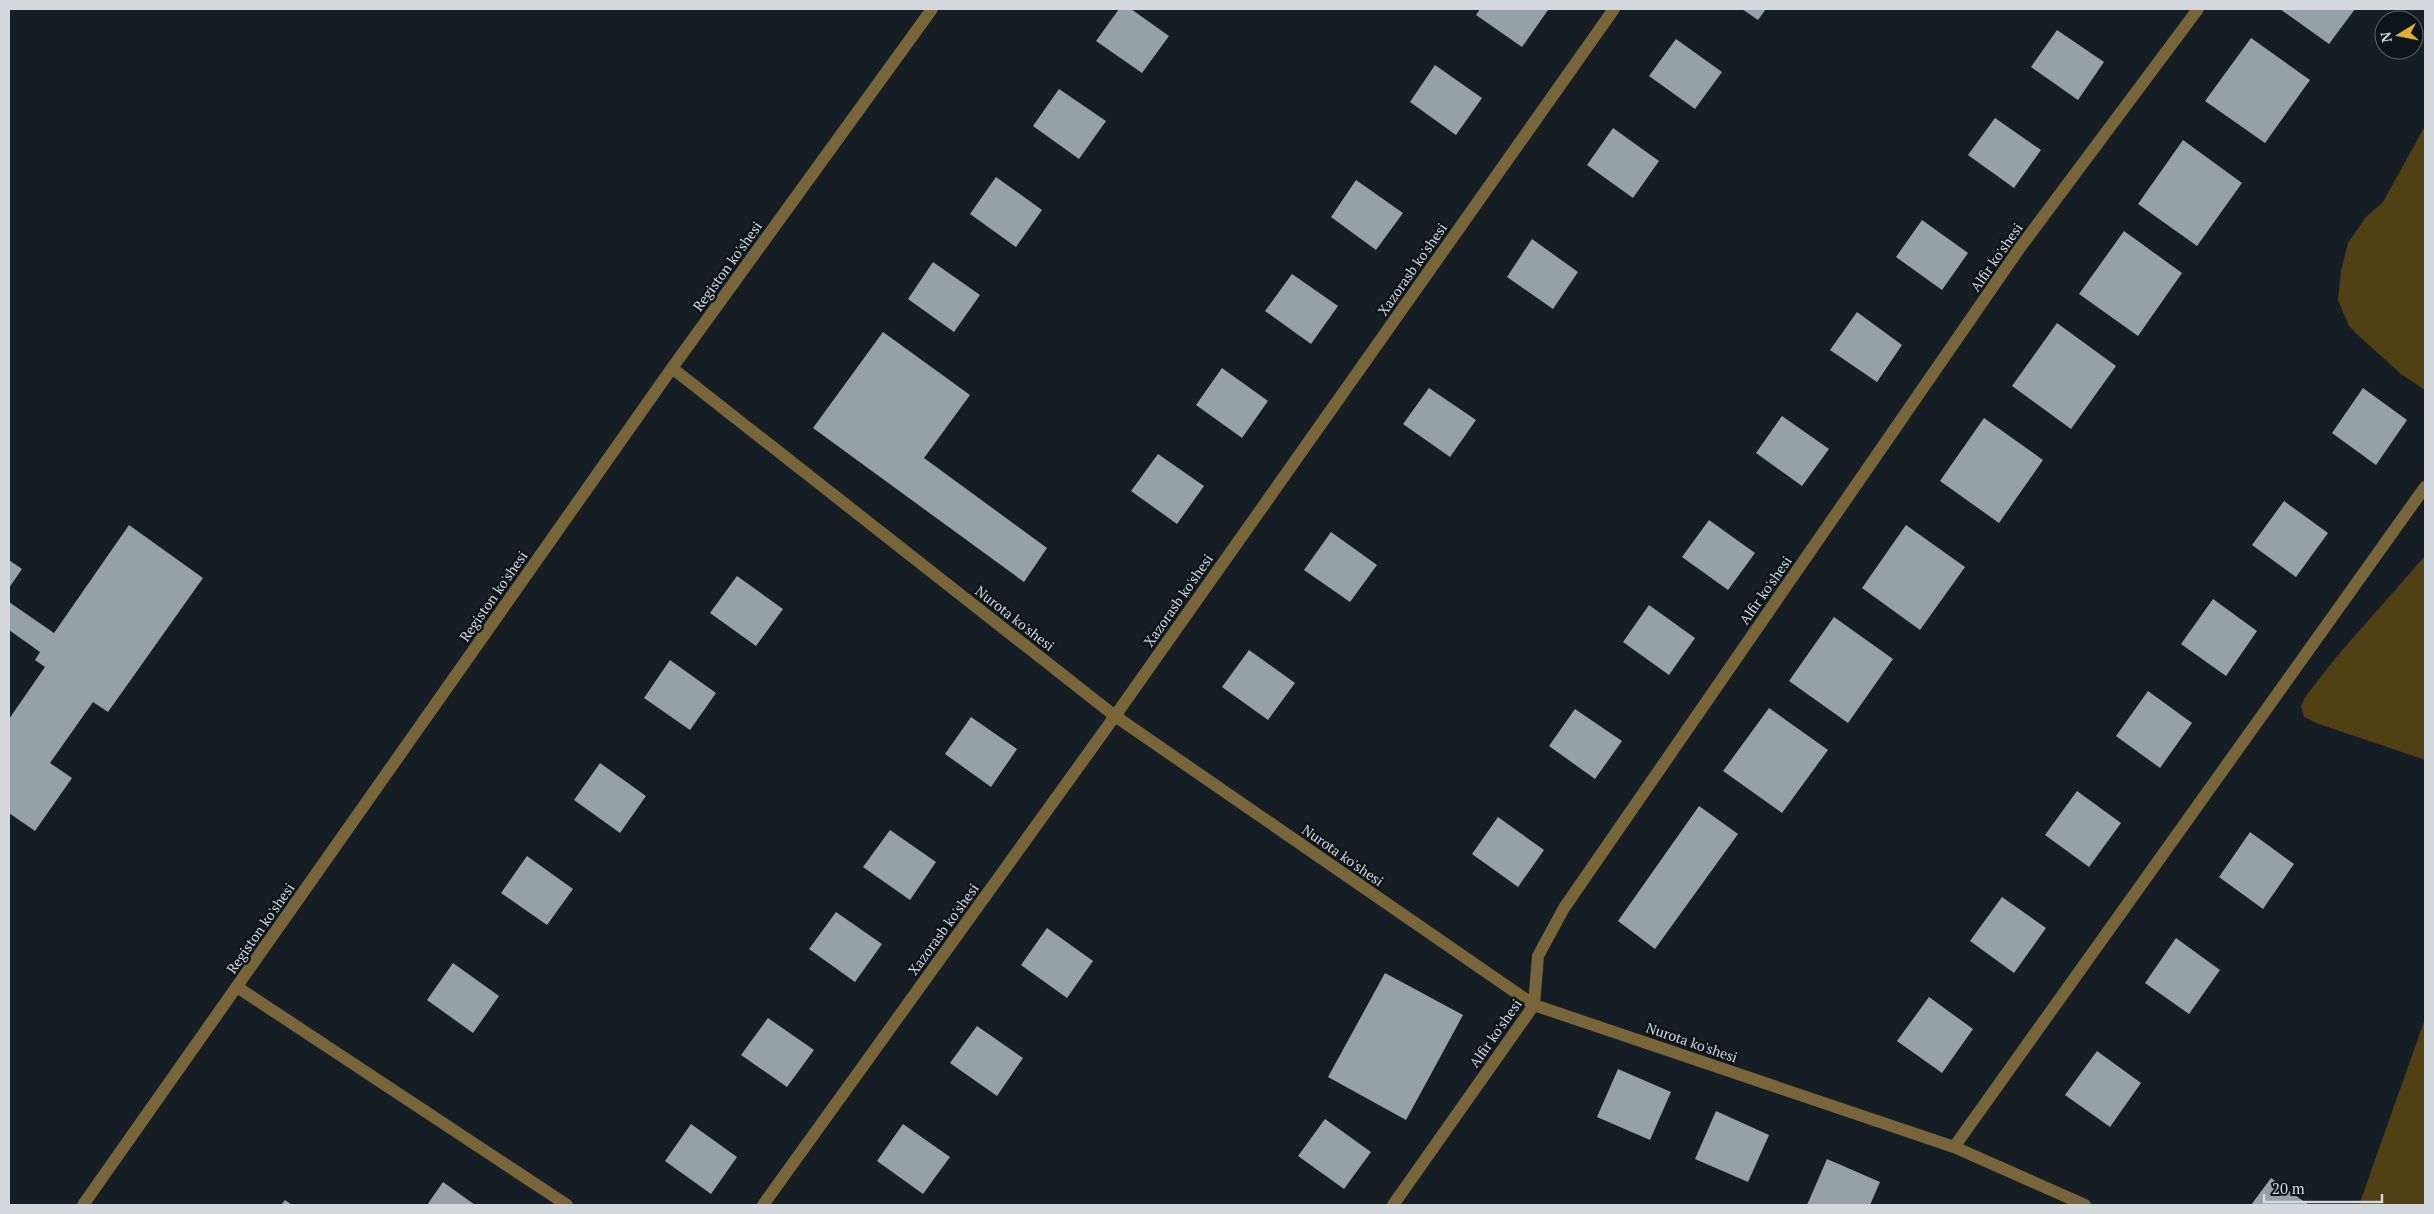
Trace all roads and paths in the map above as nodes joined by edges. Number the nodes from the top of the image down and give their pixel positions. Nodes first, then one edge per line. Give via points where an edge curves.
1 (932, 9) edge
2 (1614, 9) edge
3 (2198, 9) edge
4 (672, 368) junction
5 (2425, 487) edge
6 (1115, 716) junction
7 (237, 987) junction
8 (1534, 1005) junction
9 (1954, 1146) junction
10 (83, 1205) edge
11 (567, 1205) edge
12 (764, 1205) edge
13 (1393, 1205) edge
14 (2085, 1205) edge

1 - 4 street, Registon ko'shesi
2 - 6 street, Xazorasb ko'shesi
3 - 8 street, Alfir ko'shesi via 2019,249 1564,908 1538,956
4 - 6 street, Nurota ko'shesi
4 - 7 street, Registon ko'shesi
5 - 9 street
6 - 8 street, Nurota ko'shesi
6 - 12 street, Xazorasb ko'shesi
7 - 10 street, Registon ko'shesi
7 - 11 street
8 - 9 street, Nurota ko'shesi
8 - 13 street, Alfir ko'shesi
9 - 14 street, Nurota ko'shesi

